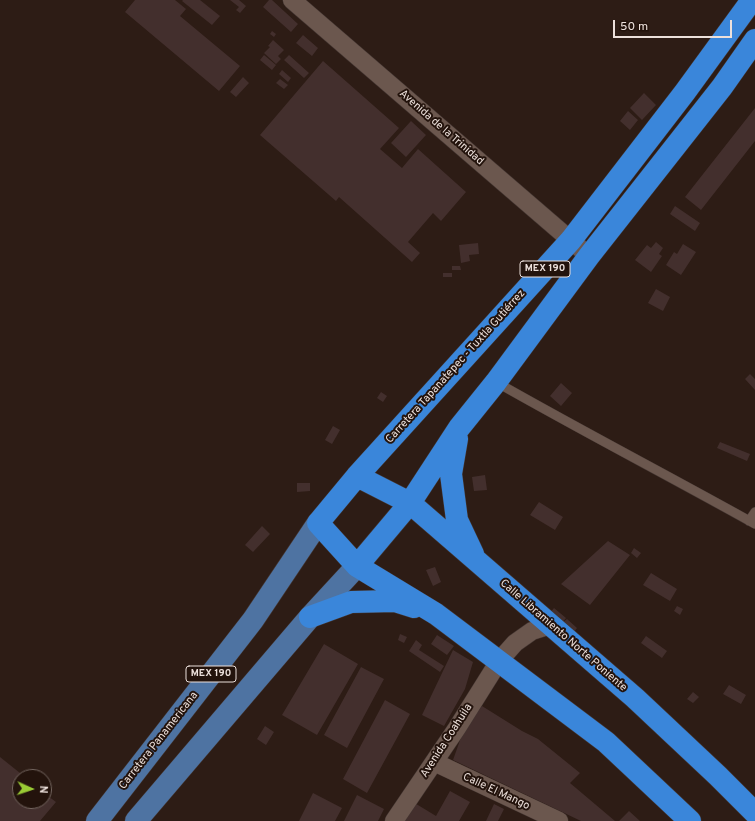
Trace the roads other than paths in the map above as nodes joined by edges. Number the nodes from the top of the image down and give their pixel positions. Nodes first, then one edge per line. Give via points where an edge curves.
1 (292, 0) edge
2 (752, 0) edge
3 (755, 40) edge
4 (571, 240) junction
5 (589, 256) junction
6 (496, 382) junction
7 (459, 428) junction
8 (358, 476) junction
9 (410, 503) junction
10 (755, 512) edge
11 (752, 522) edge
12 (318, 523) junction
13 (477, 562) junction
14 (357, 566) junction
15 (436, 614) junction
16 (310, 617) junction
17 (551, 625) junction
18 (499, 661) junction
19 (434, 762) junction
20 (755, 813) edge
21 (97, 821) edge
22 (136, 821) edge
23 (394, 821) edge
24 (559, 821) edge
25 (690, 821) edge

1 - 4 street, Avenida de la Trinidad
2 - 4 highway, Carretera Tapanatepec - Tuxtla Gutiérrez / MEX 190
3 - 5 highway, MEX 190 via 722,87
4 - 5 street, Avenida de la Trinidad
4 - 8 highway, Carretera Tapanatepec - Tuxtla Gutiérrez / MEX 190
5 - 6 highway, MEX 190
6 - 7 highway, MEX 190
6 - 11 lane
7 - 9 highway, MEX 190
7 - 13 highway via 451,474 457,520
8 - 9 highway, Calle Libramiento Norte Poniente
8 - 12 highway, Carretera Tapanatepec - Tuxtla Gutiérrez / MEX 190
9 - 13 highway, Calle Libramiento Norte Poniente
9 - 14 highway, MEX 190
10 - 11 lane
12 - 14 highway
12 - 21 main road, Carretera Panamericana / MEX 190 via 253,620
13 - 17 highway, Calle Libramiento Norte Poniente
14 - 15 highway
14 - 16 main road, MEX 190
15 - 16 highway via 394,601 351,602
15 - 18 highway
16 - 22 main road, MEX 190
17 - 18 street, Avenida Coahuila via 532,631 515,643
17 - 20 highway, Calle Libramiento Norte Poniente via 635,698
18 - 19 street, Avenida Coahuila
18 - 25 highway via 606,742
19 - 23 street, Avenida Coahuila
19 - 24 street, Calle El Mango

